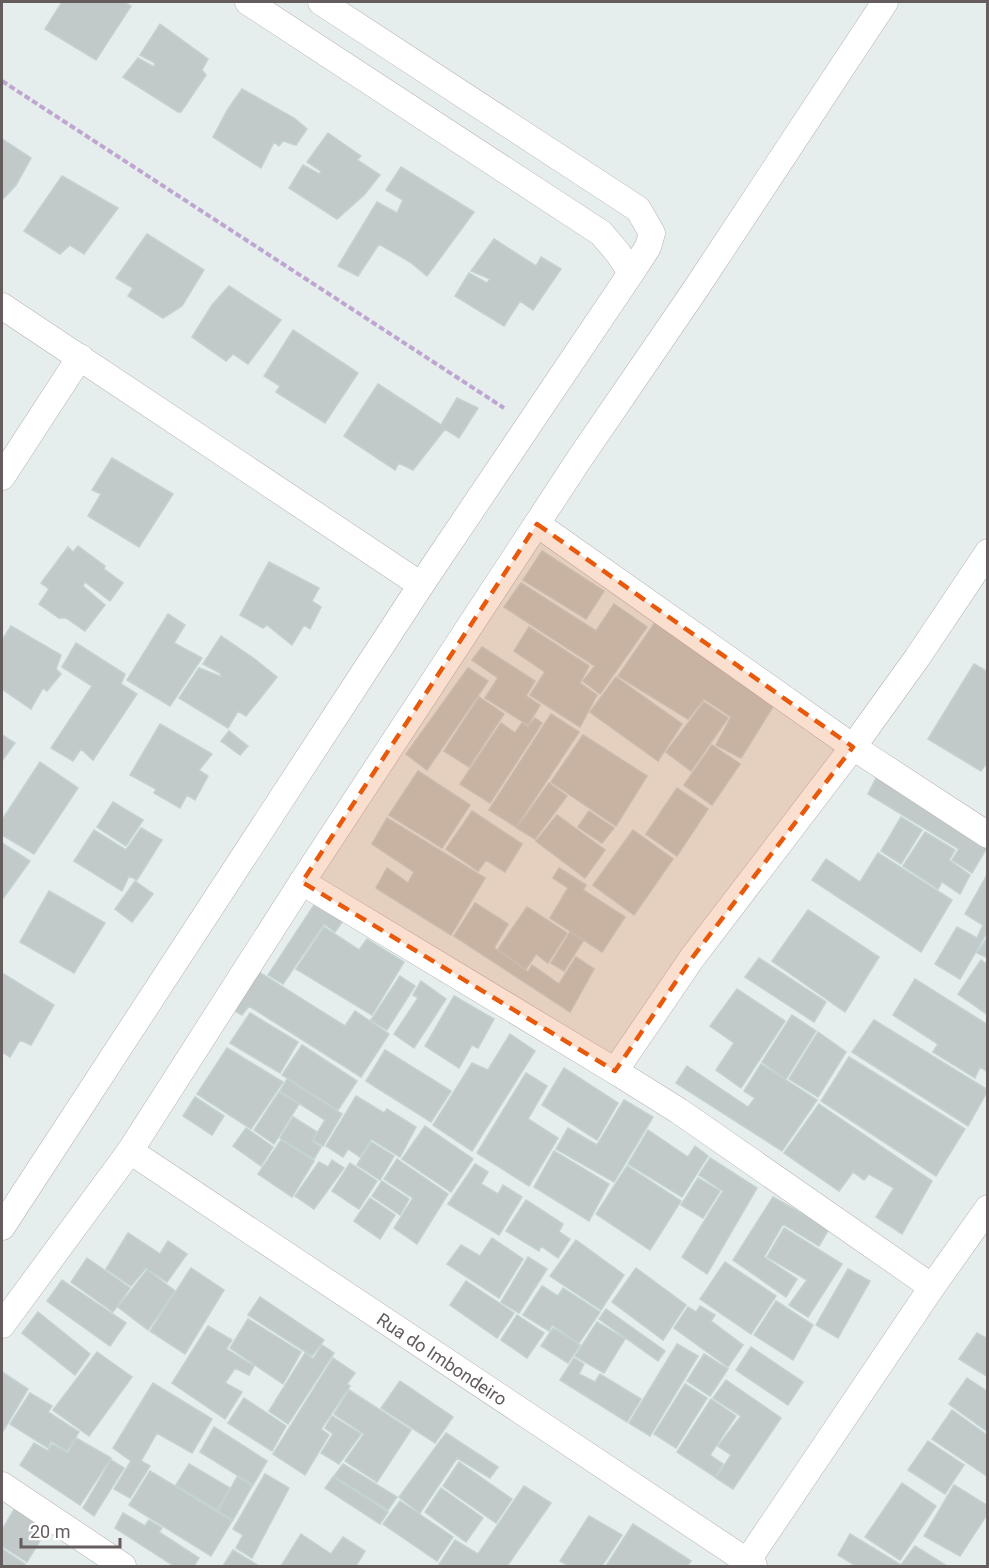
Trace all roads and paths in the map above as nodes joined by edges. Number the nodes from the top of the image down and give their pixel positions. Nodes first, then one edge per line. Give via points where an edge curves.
1 (248, 2) edge
2 (321, 2) edge
3 (885, 2) edge
4 (2, 81) edge
5 (631, 273) junction
6 (2, 306) edge
7 (80, 357) junction
8 (526, 426) junction
9 (2, 477) edge
10 (537, 524) junction
11 (987, 552) edge
12 (421, 585) junction
13 (853, 747) junction
14 (987, 835) edge
15 (302, 882) junction
16 (615, 1071) junction
17 (130, 1151) junction
18 (987, 1208) edge
19 (2, 1227) edge
20 (932, 1287) junction
21 (2, 1325) edge
22 (2, 1485) edge
23 (748, 1565) edge
24 (123, 1566) edge

1 - 5 street via 601,233
2 - 5 street via 638,209 652,233
3 - 10 street
4 - 8 path via 497,402
5 - 8 street
6 - 7 street
7 - 9 street
7 - 12 street
8 - 12 street
10 - 13 street
10 - 15 street
11 - 13 street
12 - 19 street
13 - 14 street
13 - 16 street via 692,958
15 - 16 street
15 - 17 street
16 - 20 street
17 - 21 street
17 - 23 street, Rua do Imbondeiro
18 - 20 street
20 - 23 street
22 - 24 street

